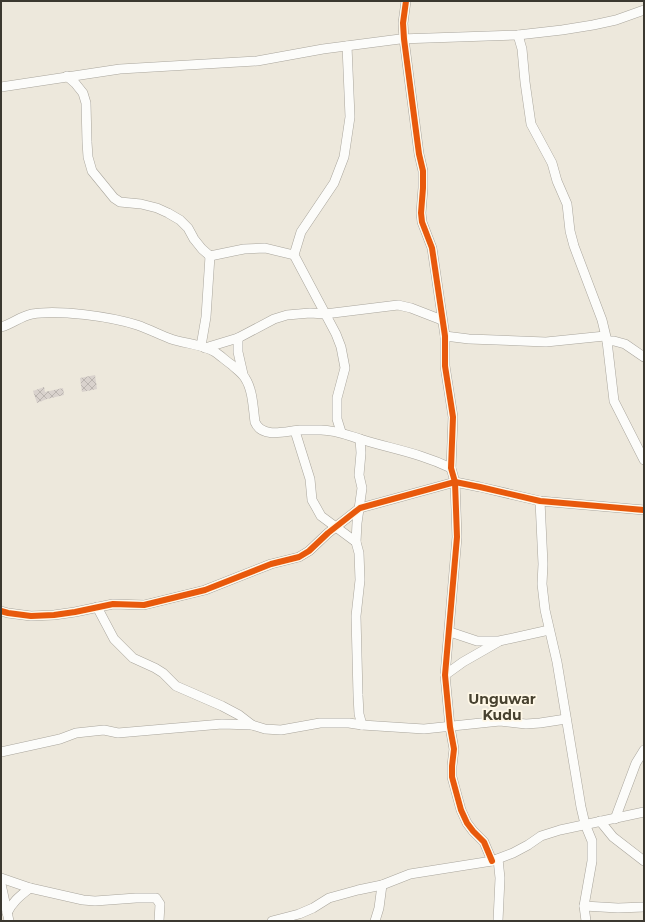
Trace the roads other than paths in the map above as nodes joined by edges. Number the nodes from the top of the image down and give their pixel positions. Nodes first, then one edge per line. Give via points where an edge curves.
1 (406, 1) edge
2 (644, 10) edge
3 (518, 35) junction
4 (404, 39) junction
5 (347, 46) junction
6 (67, 76) junction
7 (1, 87) edge
8 (294, 255) junction
9 (210, 256) junction
10 (325, 314) junction
11 (442, 320) junction
12 (1, 327) edge
13 (445, 336) junction
14 (238, 338) junction
15 (606, 338) junction
16 (203, 347) junction
17 (644, 357) edge
18 (242, 374) junction
19 (295, 431) junction
20 (341, 432) junction
21 (360, 439) junction
22 (644, 460) edge
23 (451, 468) junction
24 (455, 482) junction
25 (540, 501) junction
26 (360, 508) junction
27 (644, 510) edge
28 (336, 527) junction
29 (356, 542) junction
30 (97, 607) junction
31 (1, 611) edge
32 (549, 630) junction
33 (450, 632) junction
34 (499, 641) junction
35 (445, 675) junction
36 (566, 719) junction
37 (252, 725) junction
38 (362, 725) junction
39 (450, 727) junction
40 (644, 750) edge
41 (1, 752) edge
42 (644, 812) edge
43 (615, 819) junction
44 (600, 821) junction
45 (585, 824) junction
46 (495, 860) junction
47 (644, 861) edge
48 (1, 878) edge
49 (1, 884) edge
50 (382, 885) junction
51 (30, 888) junction
52 (584, 906) junction
53 (644, 907) edge
54 (8, 917) edge
55 (159, 921) edge
56 (272, 921) edge
57 (375, 921) edge
58 (498, 921) edge
59 (586, 921) edge

1 - 4 street
2 - 3 street via 593,25
3 - 4 street
3 - 15 street via 531,124 552,163 567,204 574,246 602,320
4 - 5 street
4 - 11 street via 423,171 421,218 432,248
5 - 6 street via 258,62 120,69
5 - 8 street via 350,117 344,157 334,183 301,232
6 - 7 street
6 - 9 street via 76,83 86,103 88,157 92,171 120,202 157,208 180,220
8 - 9 street via 265,248 244,249
8 - 10 street
9 - 16 street
10 - 11 street via 398,305
10 - 14 street via 274,319
10 - 20 street via 341,347 345,368 337,398 337,419
11 - 13 street
12 - 16 street via 32,314 85,315 124,322
13 - 15 street via 546,342
13 - 23 street via 445,366 453,417
14 - 16 street
14 - 18 street
15 - 17 street via 625,344
15 - 22 street via 614,401
16 - 18 street via 215,352
18 - 19 street via 251,393 257,426 264,431
19 - 20 street
19 - 28 street via 310,479 312,500 321,516
20 - 21 street
21 - 23 street via 414,453
21 - 26 street
23 - 24 street
24 - 25 street
24 - 26 street
24 - 33 street via 457,536
25 - 27 street
25 - 32 street via 542,584
26 - 28 street
26 - 29 street
28 - 29 street
28 - 30 street via 299,557 271,564 205,590 144,604
29 - 38 street via 360,565 356,616 359,714
30 - 31 street via 54,615 31,616
30 - 37 street via 114,639 133,658 163,673 176,686 222,706
32 - 34 street
32 - 36 street
33 - 34 street via 477,641
33 - 35 street
34 - 35 street
35 - 39 street
36 - 39 street via 526,724 500,721
36 - 45 street
37 - 38 street via 281,730 320,723
37 - 41 street via 222,724 118,733 104,730 76,733
38 - 39 street via 424,729
39 - 46 street via 454,748 452,777 461,810 467,823 484,842
40 - 43 street via 636,763
42 - 43 street
43 - 44 street
44 - 45 street
44 - 47 street via 613,837
45 - 46 street via 541,836 513,853
45 - 52 street via 592,841 592,861
46 - 50 street via 410,874
46 - 58 street via 500,878
48 - 51 street
49 - 54 street
50 - 56 street via 330,898 299,914
50 - 57 street
51 - 54 street via 11,904
51 - 55 street via 95,901 156,898 160,904
52 - 53 street
52 - 59 street

